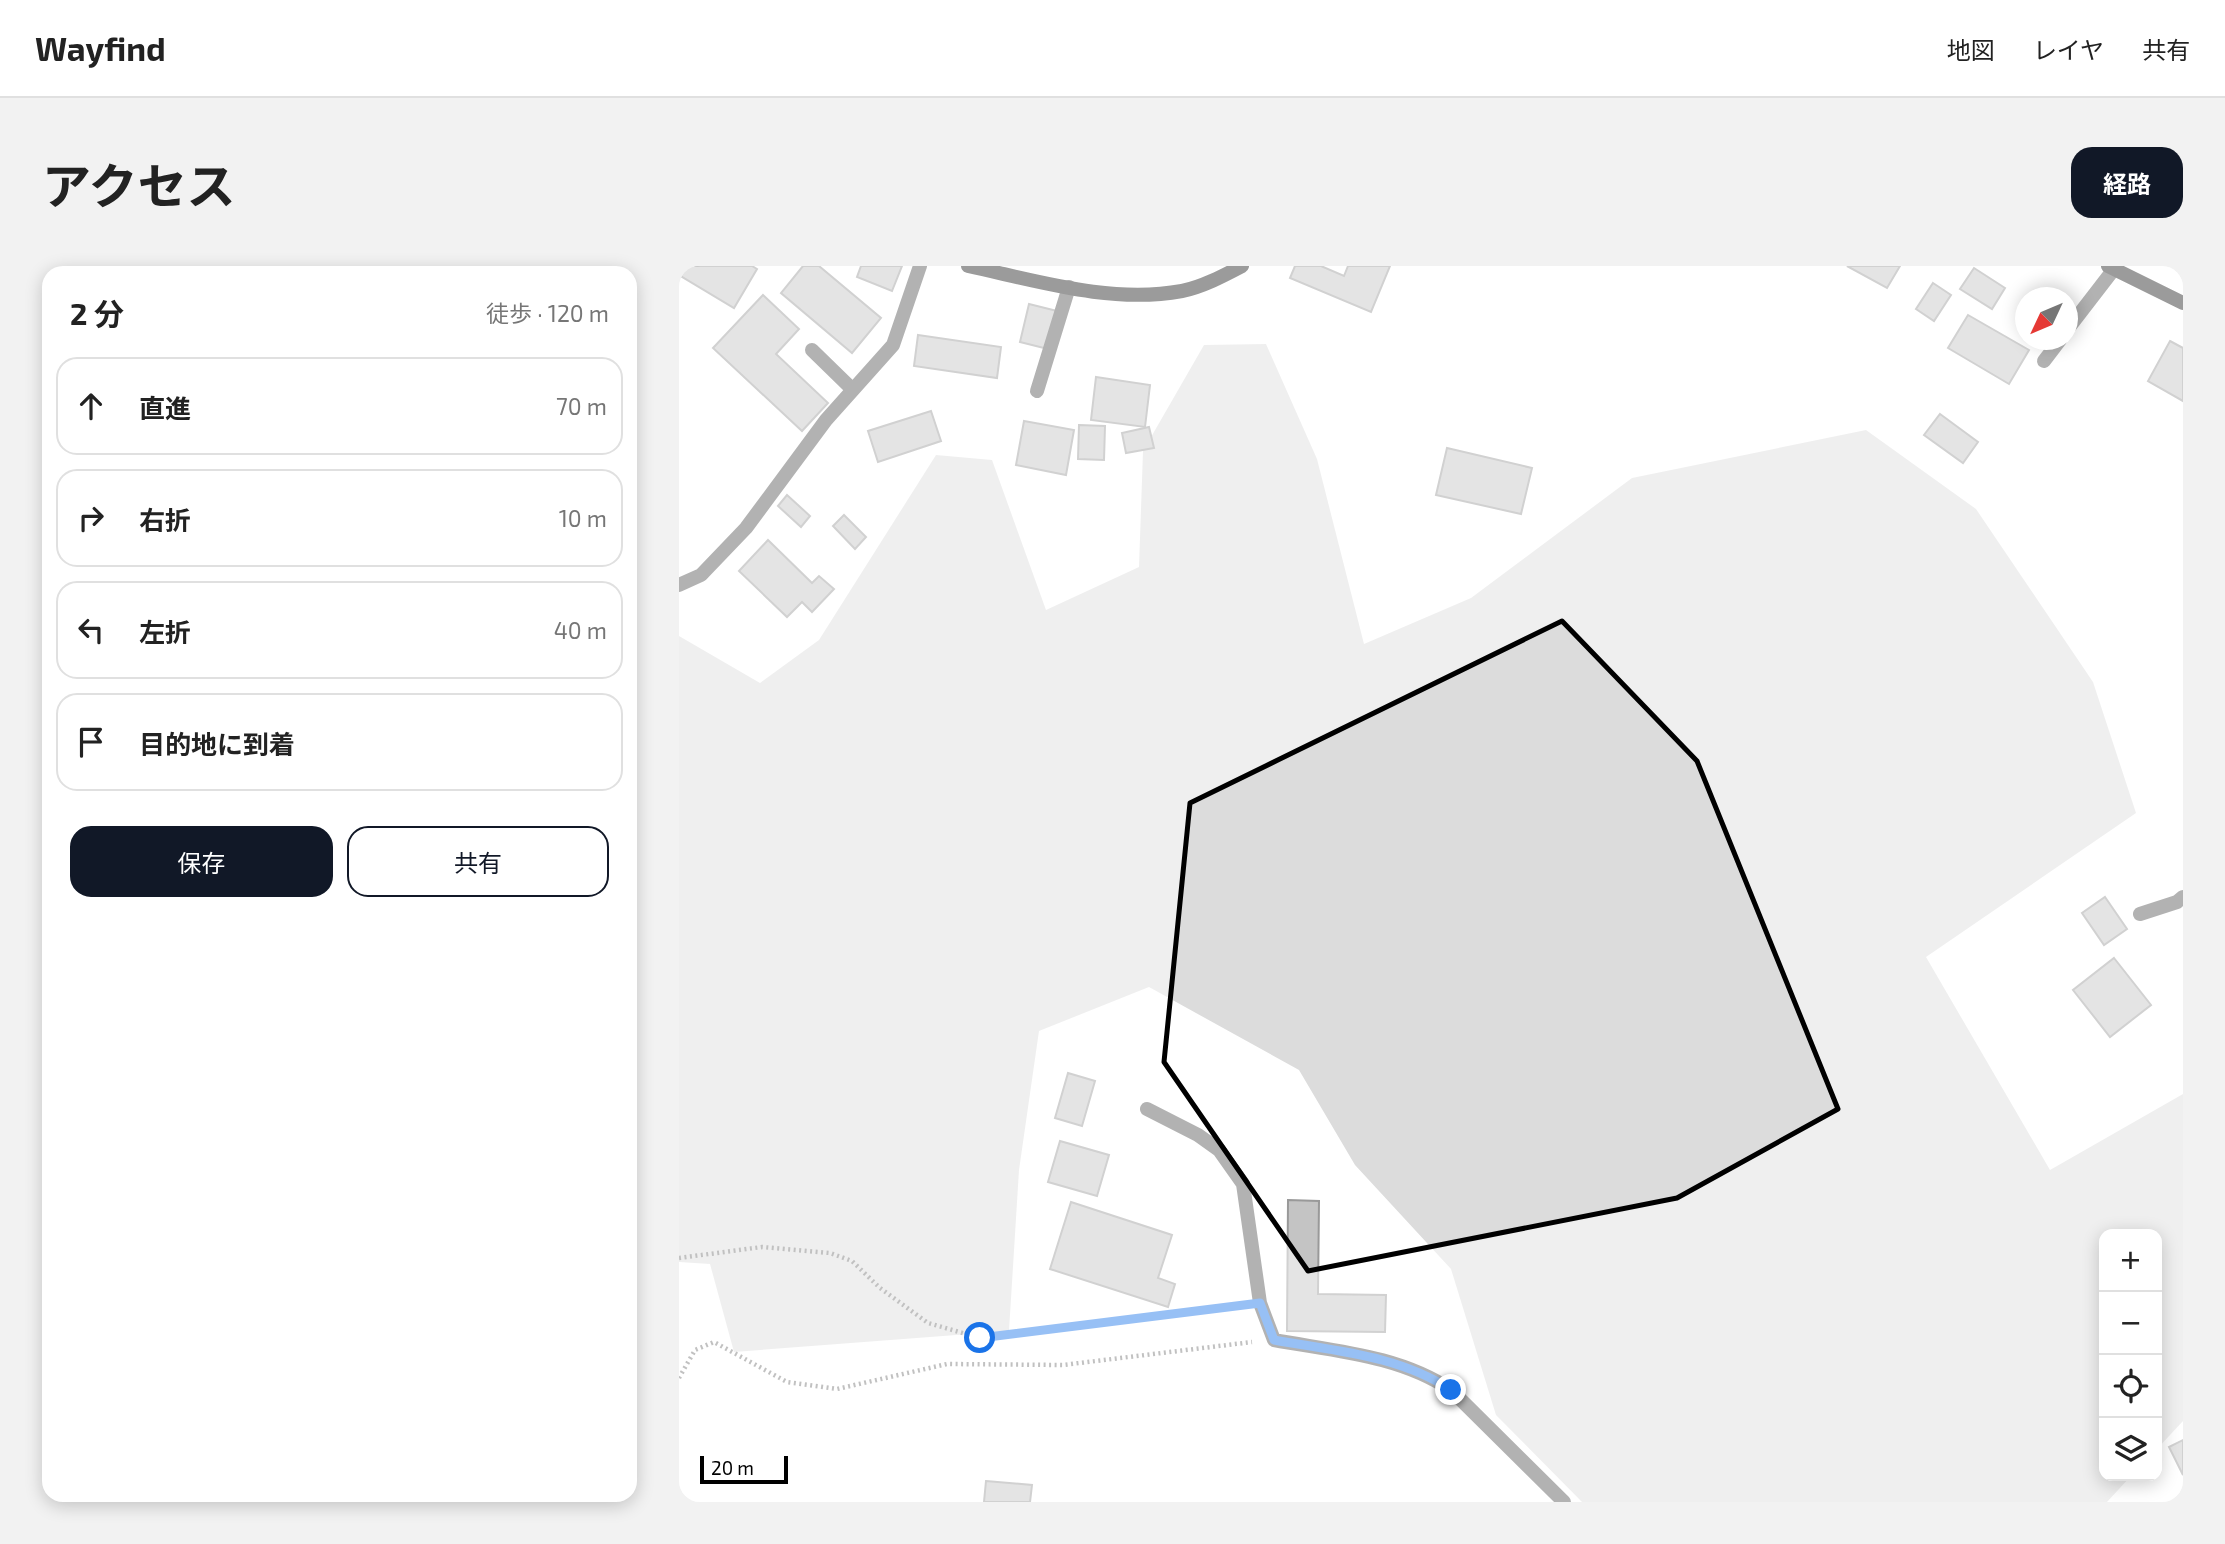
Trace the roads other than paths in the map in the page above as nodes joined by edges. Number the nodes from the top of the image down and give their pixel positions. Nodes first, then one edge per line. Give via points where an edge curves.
1 (920, 266) edge
2 (968, 266) edge
3 (1242, 266) edge
4 (2111, 267) edge
5 (1069, 287) junction
6 (2183, 303) edge
7 (2078, 314) edge
8 (811, 350) dead end
9 (2052, 350) edge
10 (2044, 361) dead end
11 (852, 389) junction
12 (1037, 391) dead end
13 (679, 585) edge
14 (2183, 897) edge
15 (2140, 914) dead end
16 (1147, 1109) dead end
17 (1564, 1502) edge

1 - 11 street via 893,345
2 - 5 main road
3 - 5 main road via 1184,291 1121,295
4 - 6 main road
4 - 7 street
5 - 12 street
8 - 11 street
9 - 10 street
11 - 13 street via 746,528 701,575
14 - 15 street
16 - 17 street via 1219,1150 1243,1184 1260,1303 1274,1340 1391,1362 1435,1379

